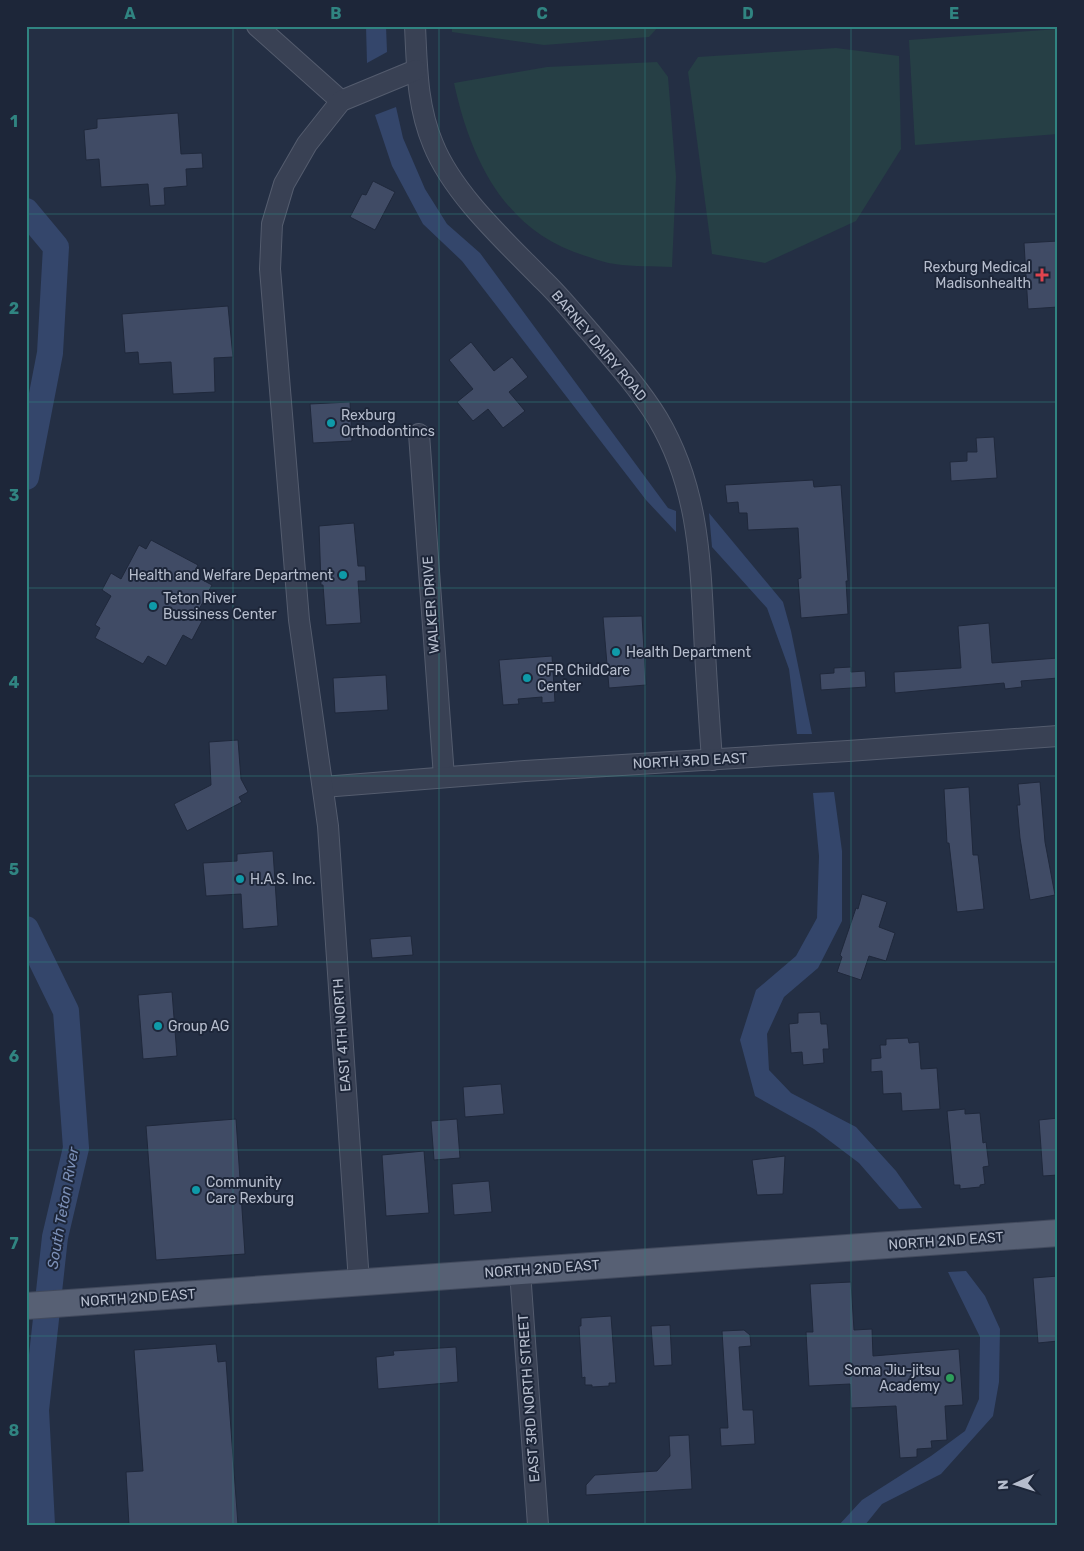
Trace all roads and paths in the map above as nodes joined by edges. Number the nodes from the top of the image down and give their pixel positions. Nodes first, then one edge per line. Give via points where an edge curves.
1 (257, 26) edge
2 (415, 26) edge
3 (416, 70) junction
4 (341, 101) junction
5 (419, 434) dead end
6 (1058, 736) edge
7 (712, 760) junction
8 (444, 777) junction
9 (323, 787) junction
10 (1058, 1233) edge
11 (520, 1271) junction
12 (359, 1282) junction
13 (26, 1306) edge
14 (538, 1525) edge

1 - 4 street
2 - 3 street, BARNEY DAIRY ROAD
3 - 4 street
3 - 7 street, BARNEY DAIRY ROAD via 423,116 446,171 497,233 548,284 612,357 658,419 682,469 699,550
4 - 9 street, EAST 4TH NORTH via 307,144 284,184 272,224 270,269 299,620
5 - 8 street, WALKER DRIVE
6 - 7 street, NORTH 3RD EAST
7 - 8 street, NORTH 3RD EAST
8 - 9 street, NORTH 3RD EAST
9 - 12 street, EAST 4TH NORTH
10 - 11 main road, NORTH 2ND EAST
11 - 12 main road, NORTH 2ND EAST
11 - 14 street, EAST 3RD NORTH STREET
12 - 13 main road, NORTH 2ND EAST

